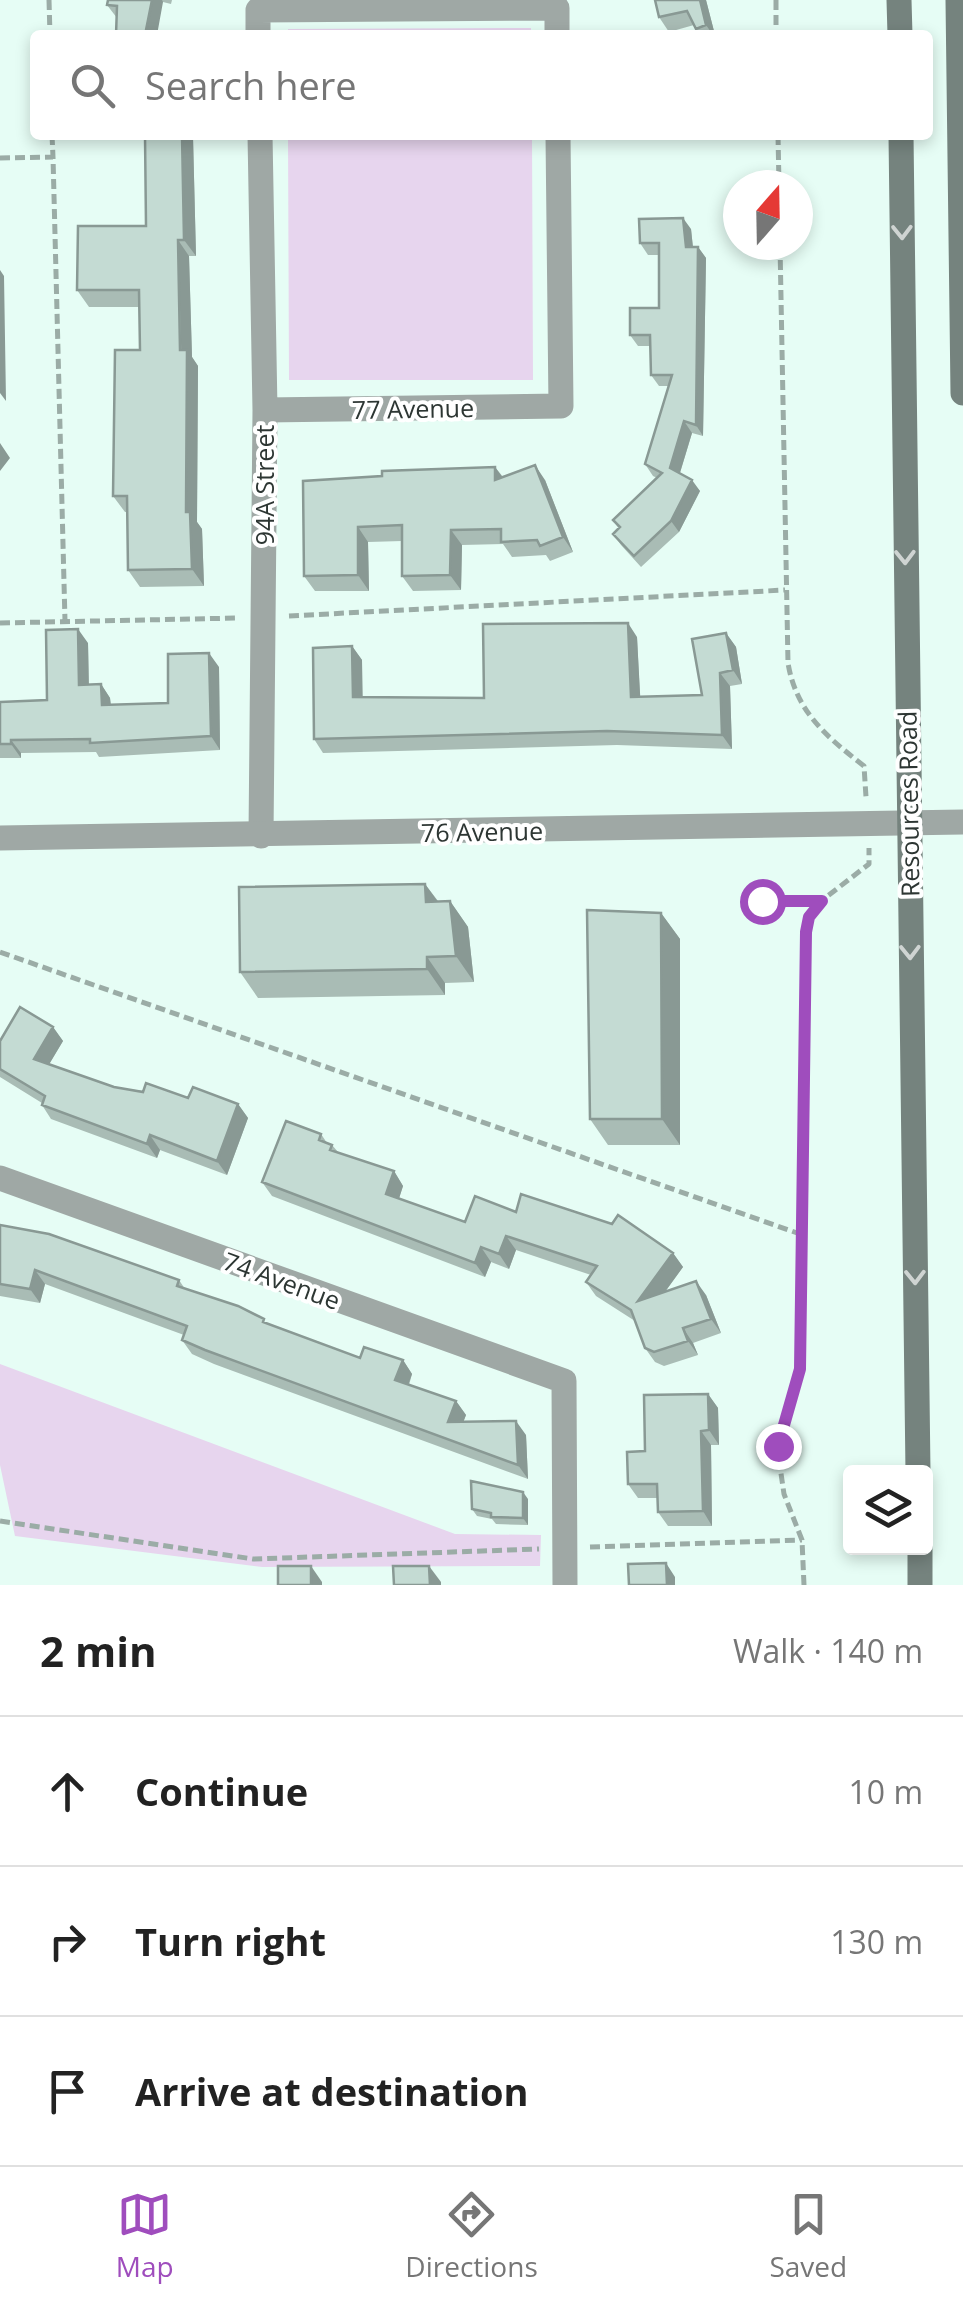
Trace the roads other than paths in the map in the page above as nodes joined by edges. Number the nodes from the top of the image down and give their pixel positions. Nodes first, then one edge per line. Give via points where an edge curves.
1 (899, 0) edge
2 (958, 0) edge
3 (258, 22) edge
4 (557, 30) edge
5 (900, 30) edge
6 (260, 140) edge
7 (558, 140) edge
8 (900, 140) edge
9 (963, 394) edge
10 (265, 410) junction
11 (963, 822) edge
12 (908, 823) junction
13 (262, 836) junction
14 (0, 838) edge
15 (0, 1178) edge
16 (918, 1465) edge
17 (920, 1555) edge
18 (566, 1585) edge
19 (920, 1585) edge

1 - 5 main road
2 - 9 main road
3 - 4 street via 557,8
6 - 10 street, 94A Street
7 - 10 street, 77 Avenue via 560,406
8 -> 12 main road, Resources Road
10 - 13 street, 94A Street
11 - 12 street, 76 Avenue
12 - 13 street, 76 Avenue
12 -> 16 main road, Resources Road
13 - 14 street, 76 Avenue
15 - 18 street, 74 Avenue via 564,1381
17 - 19 main road

